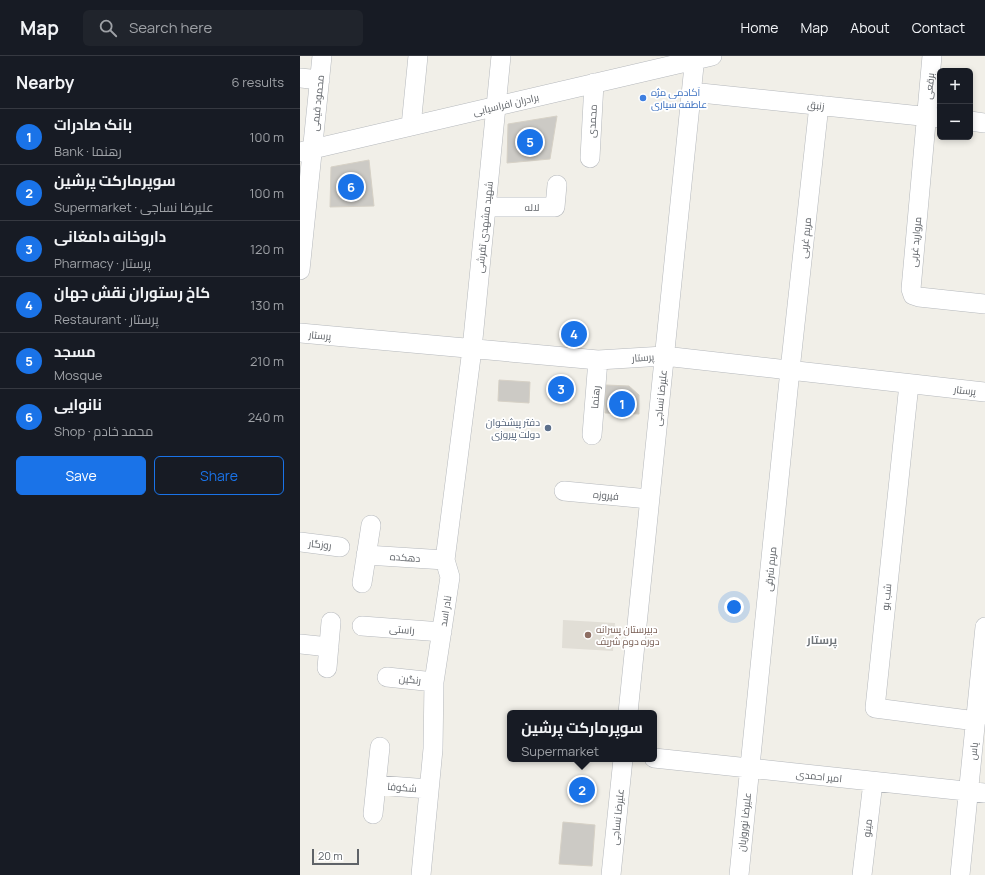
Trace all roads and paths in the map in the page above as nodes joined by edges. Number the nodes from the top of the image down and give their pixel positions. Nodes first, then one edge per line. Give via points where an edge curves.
1 (322, 56) edge
2 (418, 56) edge
3 (500, 56) edge
4 (932, 56) edge
5 (700, 57) edge
6 (300, 78) edge
7 (320, 80) junction
8 (594, 83) junction
9 (691, 92) junction
10 (819, 105) junction
11 (496, 106) junction
12 (933, 117) edge
13 (973, 121) edge
14 (985, 123) edge
15 (411, 126) junction
16 (306, 151) edge
17 (590, 158) dead end
18 (558, 185) dead end
19 (486, 207) junction
20 (300, 270) edge
21 (985, 304) edge
22 (300, 333) edge
23 (472, 349) junction
24 (664, 356) junction
25 (598, 360) junction
26 (790, 370) junction
27 (909, 384) junction
28 (985, 392) edge
29 (592, 435) dead end
30 (564, 491) dead end
31 (649, 499) junction
32 (371, 526) dead end
33 (300, 542) edge
34 (340, 547) dead end
35 (366, 555) junction
36 (445, 560) junction
37 (362, 583) dead end
38 (331, 622) dead end
39 (362, 626) dead end
40 (985, 627) edge
41 (442, 632) junction
42 (300, 644) edge
43 (329, 647) junction
44 (327, 668) dead end
45 (387, 677) dead end
46 (434, 682) junction
47 (628, 710) edge
48 (976, 721) junction
49 (380, 747) dead end
50 (657, 758) edge
51 (623, 762) edge
52 (750, 768) junction
53 (873, 782) junction
54 (376, 785) junction
55 (429, 789) junction
56 (977, 792) edge
57 (373, 814) dead end
58 (421, 875) edge
59 (611, 875) edge
60 (739, 875) edge
61 (862, 875) edge
62 (960, 875) edge

1 - 7 street, محمود قیمی
2 - 15 street
3 - 11 street, شهید مشهدی تفرشی
4 - 12 street, برقعی
5 - 8 street, برادران افراسیابی
5 - 9 street, علیرضا نساجی
6 - 7 street
7 - 16 street, محمود قیمی
8 - 11 street, برادران افراسیابی
8 - 17 street, محمدی
9 - 10 street, زنبق
9 - 24 street, علیرضا نساجی
10 - 12 street, زنبق
10 - 26 street, مریم غربی
11 - 15 street, برادران افراسیابی
11 - 19 street, شهید مشهدی تفرشی
12 - 21 street, مروارید غربی via 911,290 913,295 919,297
13 - 14 street
15 - 16 street, برادران افراسیابی
16 - 20 street, محمود قیمی
18 - 19 street, لاله via 555,207
19 - 23 street, شهید مشهدی تفرشی
22 - 23 street, پرستار
23 - 25 street, پرستار
23 - 36 street, نادر اسد
24 - 25 street, پرستار
24 - 26 street, پرستار
24 - 31 street, علیرضا نساجی
25 - 29 street, رهنما
26 - 27 street, پرستار
26 - 52 street, مریم شرقی
27 - 28 street, پرستار
27 - 48 street, شب بو via 875,708
30 - 31 street, فیروزه
31 - 47 street, علیرضا نساجی
32 - 35 street
33 - 34 street, روزگار
35 - 36 street, دهکده
35 - 37 street
36 - 41 street, نادر اسد via 450,577
38 - 43 street
39 - 41 street, راستی
40 - 48 street, یاس
41 - 46 street, نادر اسد
42 - 43 street
43 - 44 street
45 - 46 street, رنگین
46 - 55 street, نادر اسد via 433,749
48 - 56 street, یاس
49 - 54 street, شکوفا
50 - 52 street, امیر احمدی
51 - 59 street, علیرضا نساجی
52 - 53 street, امیر احمدی
52 - 60 street, علیرضا نوروزیان
53 - 56 street, امیر احمدی
53 - 61 street, مینو
54 - 55 street, شکوفا
54 - 57 street, شکوفا
55 - 58 street, نادر اسد
56 - 62 street, یاس

